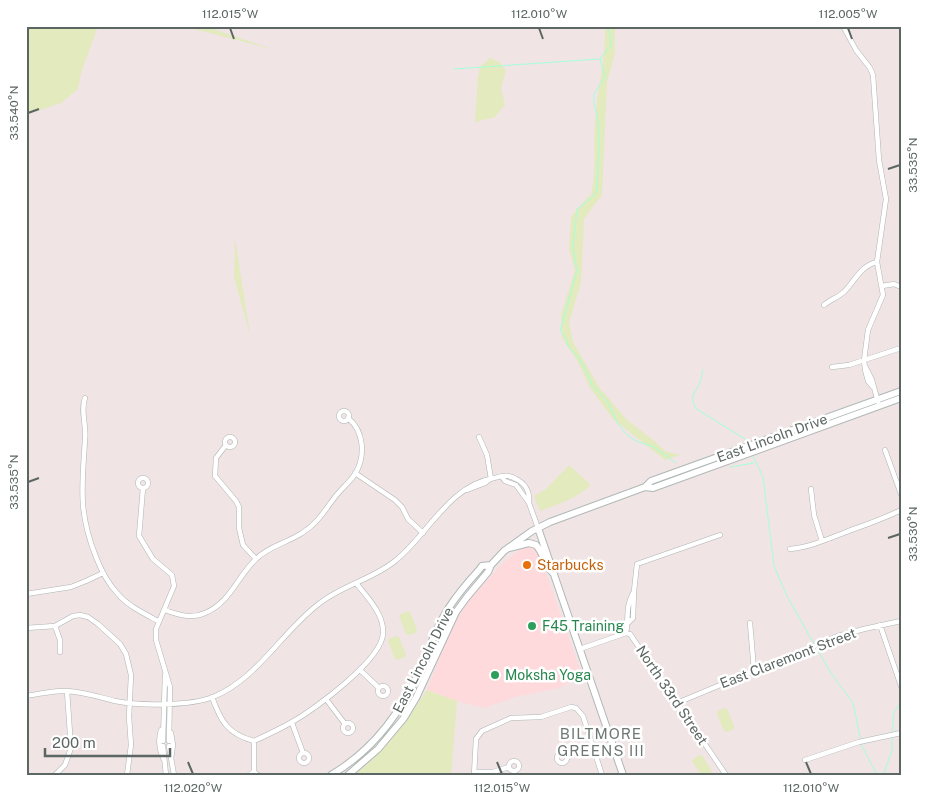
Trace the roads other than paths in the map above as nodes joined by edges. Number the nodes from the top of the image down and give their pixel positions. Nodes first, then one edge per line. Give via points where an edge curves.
1 (843, 26) edge
2 (876, 262) junction
3 (882, 286) junction
4 (901, 287) edge
5 (824, 305) dead end
6 (901, 348) edge
7 (864, 360) junction
8 (832, 367) dead end
9 (901, 391) edge
10 (85, 398) dead end
11 (901, 398) edge
12 (878, 403) junction
13 (348, 418) dead end
14 (479, 437) dead end
15 (226, 445) dead end
16 (885, 450) dead end
17 (355, 474) junction
18 (502, 477) junction
19 (515, 478) junction
20 (491, 479) junction
21 (512, 483) junction
22 (143, 488) dead end
23 (811, 489) dead end
24 (901, 494) edge
25 (529, 503) junction
26 (901, 510) edge
27 (538, 528) junction
28 (423, 533) junction
29 (720, 535) dead end
30 (822, 541) junction
31 (508, 548) junction
32 (790, 549) dead end
33 (256, 559) junction
34 (490, 565) junction
35 (103, 573) junction
36 (555, 575) junction
37 (356, 583) junction
38 (26, 594) edge
39 (165, 610) junction
40 (158, 621) junction
41 (901, 622) edge
42 (750, 623) dead end
43 (880, 625) junction
44 (55, 626) junction
45 (26, 628) edge
46 (626, 633) junction
47 (580, 649) junction
48 (60, 652) dead end
49 (360, 670) junction
50 (754, 670) junction
51 (165, 675) junction
52 (901, 686) edge
53 (379, 688) dead end
54 (67, 691) junction
55 (26, 696) edge
56 (212, 697) junction
57 (326, 699) junction
58 (677, 702) junction
59 (129, 703) junction
60 (164, 703) junction
61 (170, 703) junction
62 (292, 723) junction
63 (345, 724) dead end
64 (163, 726) junction
65 (170, 726) junction
66 (898, 734) edge
67 (254, 741) junction
68 (593, 747) junction
69 (303, 753) dead end
70 (568, 757) dead end
71 (172, 759) junction
72 (164, 760) junction
73 (805, 760) dead end
74 (509, 767) dead end
75 (254, 774) edge
76 (474, 774) edge
77 (55, 775) edge
78 (127, 775) edge
79 (166, 775) edge
80 (174, 775) edge
81 (331, 775) edge
82 (348, 775) edge
83 (602, 775) edge
84 (623, 775) edge
85 (726, 775) edge

1 - 2 street via 870,68 875,84 879,160 886,199
2 - 3 street
2 - 5 street via 869,264 845,290
3 - 4 street via 894,284
3 - 7 street via 882,299 868,330
6 - 7 street
7 - 8 street
7 - 12 street
9 - 12 main road, East Lincoln Drive
10 - 35 street via 81,499 87,533
11 - 12 main road, East Lincoln Drive
12 - 27 main road, East Lincoln Drive
13 - 17 street via 358,430 362,448
14 - 20 street via 487,455
15 - 33 street via 216,458 215,476 239,507 243,544
16 - 24 street
17 - 28 street via 394,500
17 - 33 street via 314,524
18 - 19 street
18 - 20 street
18 - 21 street
19 - 21 street
19 - 25 street via 526,486 530,494
20 - 28 street via 453,499
21 - 25 street
22 - 39 street via 139,536 153,559 172,575 174,586
23 - 30 street
25 - 27 street
26 - 30 street
27 - 31 main road, East Lincoln Drive
27 - 36 main road
28 - 37 street via 390,565
29 - 46 street via 637,564 633,618
30 - 32 street
31 - 34 main road, East Lincoln Drive
31 - 36 main road via 529,543 536,545 546,566
33 - 39 street via 216,608 196,616
34 - 81 main road, East Lincoln Drive via 478,570 448,608 413,684 382,733
34 - 82 main road, East Lincoln Drive via 456,612 404,718 378,749
35 - 38 street via 71,586
35 - 40 street via 129,604
36 - 47 main road
37 - 49 street via 379,616 384,632 378,649
37 - 56 street via 311,609 245,677
39 - 40 street
40 - 51 street via 156,640
41 - 43 street, East Claremont Street
42 - 50 street
43 - 50 street, East Claremont Street via 838,636
43 - 52 street
44 - 45 street
44 - 48 street
44 - 59 street via 73,616 88,617 120,644 131,675
46 - 47 street, North 33rd Street
46 - 58 street, North 33rd Street via 632,636
47 - 84 main road
49 - 53 street
49 - 57 street
50 - 58 street, East Claremont Street
51 - 60 street
51 - 61 street via 169,682
54 - 55 street
54 - 59 street
54 - 77 street via 71,748 65,765
56 - 61 street
56 - 67 street via 228,727
57 - 62 street
57 - 63 street
58 - 85 street, North 33rd Street
59 - 60 street
59 - 78 street via 131,745
60 - 61 street
60 - 64 street
61 - 65 street
62 - 67 street
62 - 69 street
64 - 72 street
64 - 72 street via 159,742
65 - 71 street
65 - 71 street
66 - 73 street via 866,740
67 - 75 street
68 - 70 street
68 - 76 street via 581,712 571,707 541,717 512,718 488,727 478,736
68 - 83 street
71 - 80 street
72 - 79 street
74 - 76 street

